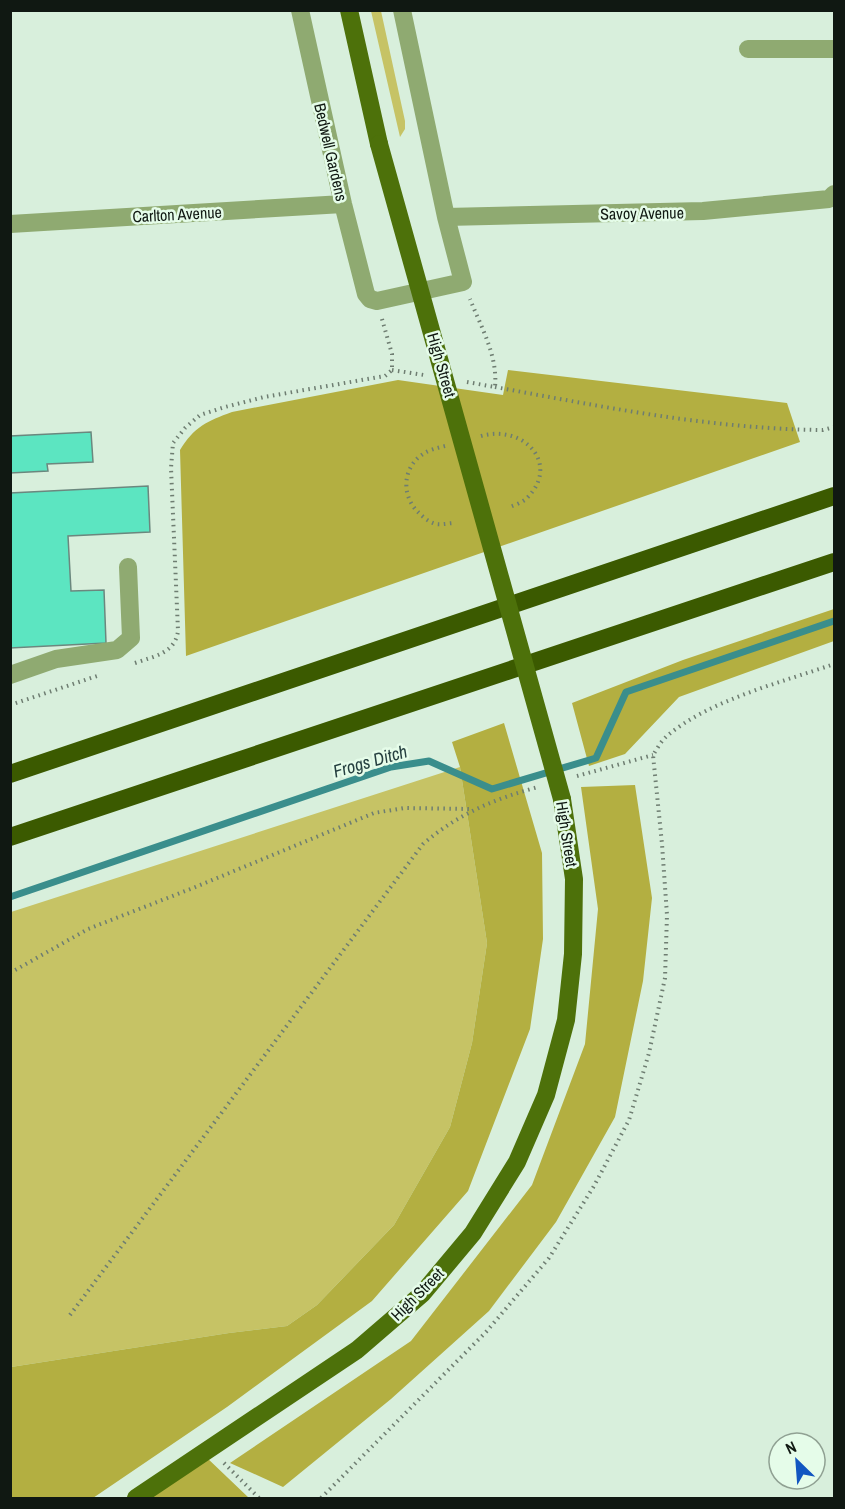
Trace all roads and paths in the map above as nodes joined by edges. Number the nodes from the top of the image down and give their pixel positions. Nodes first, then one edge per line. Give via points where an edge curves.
1 (300, 10) edge
2 (349, 10) edge
3 (402, 10) edge
4 (747, 49) dead end
5 (834, 49) edge
6 (834, 194) edge
7 (343, 204) junction
8 (446, 217) junction
9 (10, 224) edge
10 (463, 282) junction
11 (371, 297) junction
12 (392, 370) junction
13 (426, 376) dead end
14 (461, 381) dead end
15 (495, 387) junction
16 (834, 427) edge
17 (463, 442) junction
18 (834, 496) edge
19 (510, 507) dead end
20 (455, 524) dead end
21 (834, 562) edge
22 (128, 567) dead end
23 (130, 664) dead end
24 (834, 664) edge
25 (10, 675) edge
26 (98, 676) dead end
27 (10, 705) edge
28 (653, 755) junction
29 (10, 774) edge
30 (579, 776) dead end
31 (540, 786) dead end
32 (472, 809) junction
33 (10, 837) edge
34 (10, 973) edge
35 (70, 1315) dead end
36 (211, 1449) junction
37 (136, 1498) edge
38 (259, 1498) edge
39 (321, 1498) edge

1 - 7 street, Bedwell Gardens
2 - 17 main road, High Street, bridge via 379,144
3 - 8 street
4 - 5 street
6 - 8 street, Savoy Avenue via 829,199 703,211
7 - 9 street, Carlton Avenue
7 - 11 street, Bedwell Gardens
8 - 10 street
10 - 11 street
10 - 15 path via 494,358
11 - 12 path via 392,354
12 - 13 path
12 - 23 path via 385,376 225,407 200,415 185,428 173,443 171,454 177,639 165,651
14 - 15 path
15 - 16 path via 649,416 739,427
17 - 19 path via 503,433 528,443 537,456 540,471 526,498
17 - 20 path via 422,455 411,465 406,477 407,494 424,518 436,524
17 - 36 main road, High Street, bridge via 562,799 574,879 573,954 566,1020 546,1095 517,1162 473,1233 422,1294 357,1350
18 - 29 highway
21 - 33 highway
22 - 25 street via 131,638 117,650 56,659
24 - 28 path via 700,714 666,737
26 - 27 path
28 - 30 path
28 - 39 path via 667,915 665,978 629,1120 549,1258 486,1332
31 - 32 path
32 - 34 path via 404,808 374,813 88,928
32 - 35 path via 423,844
36 - 37 main road, High Street
36 - 38 path

